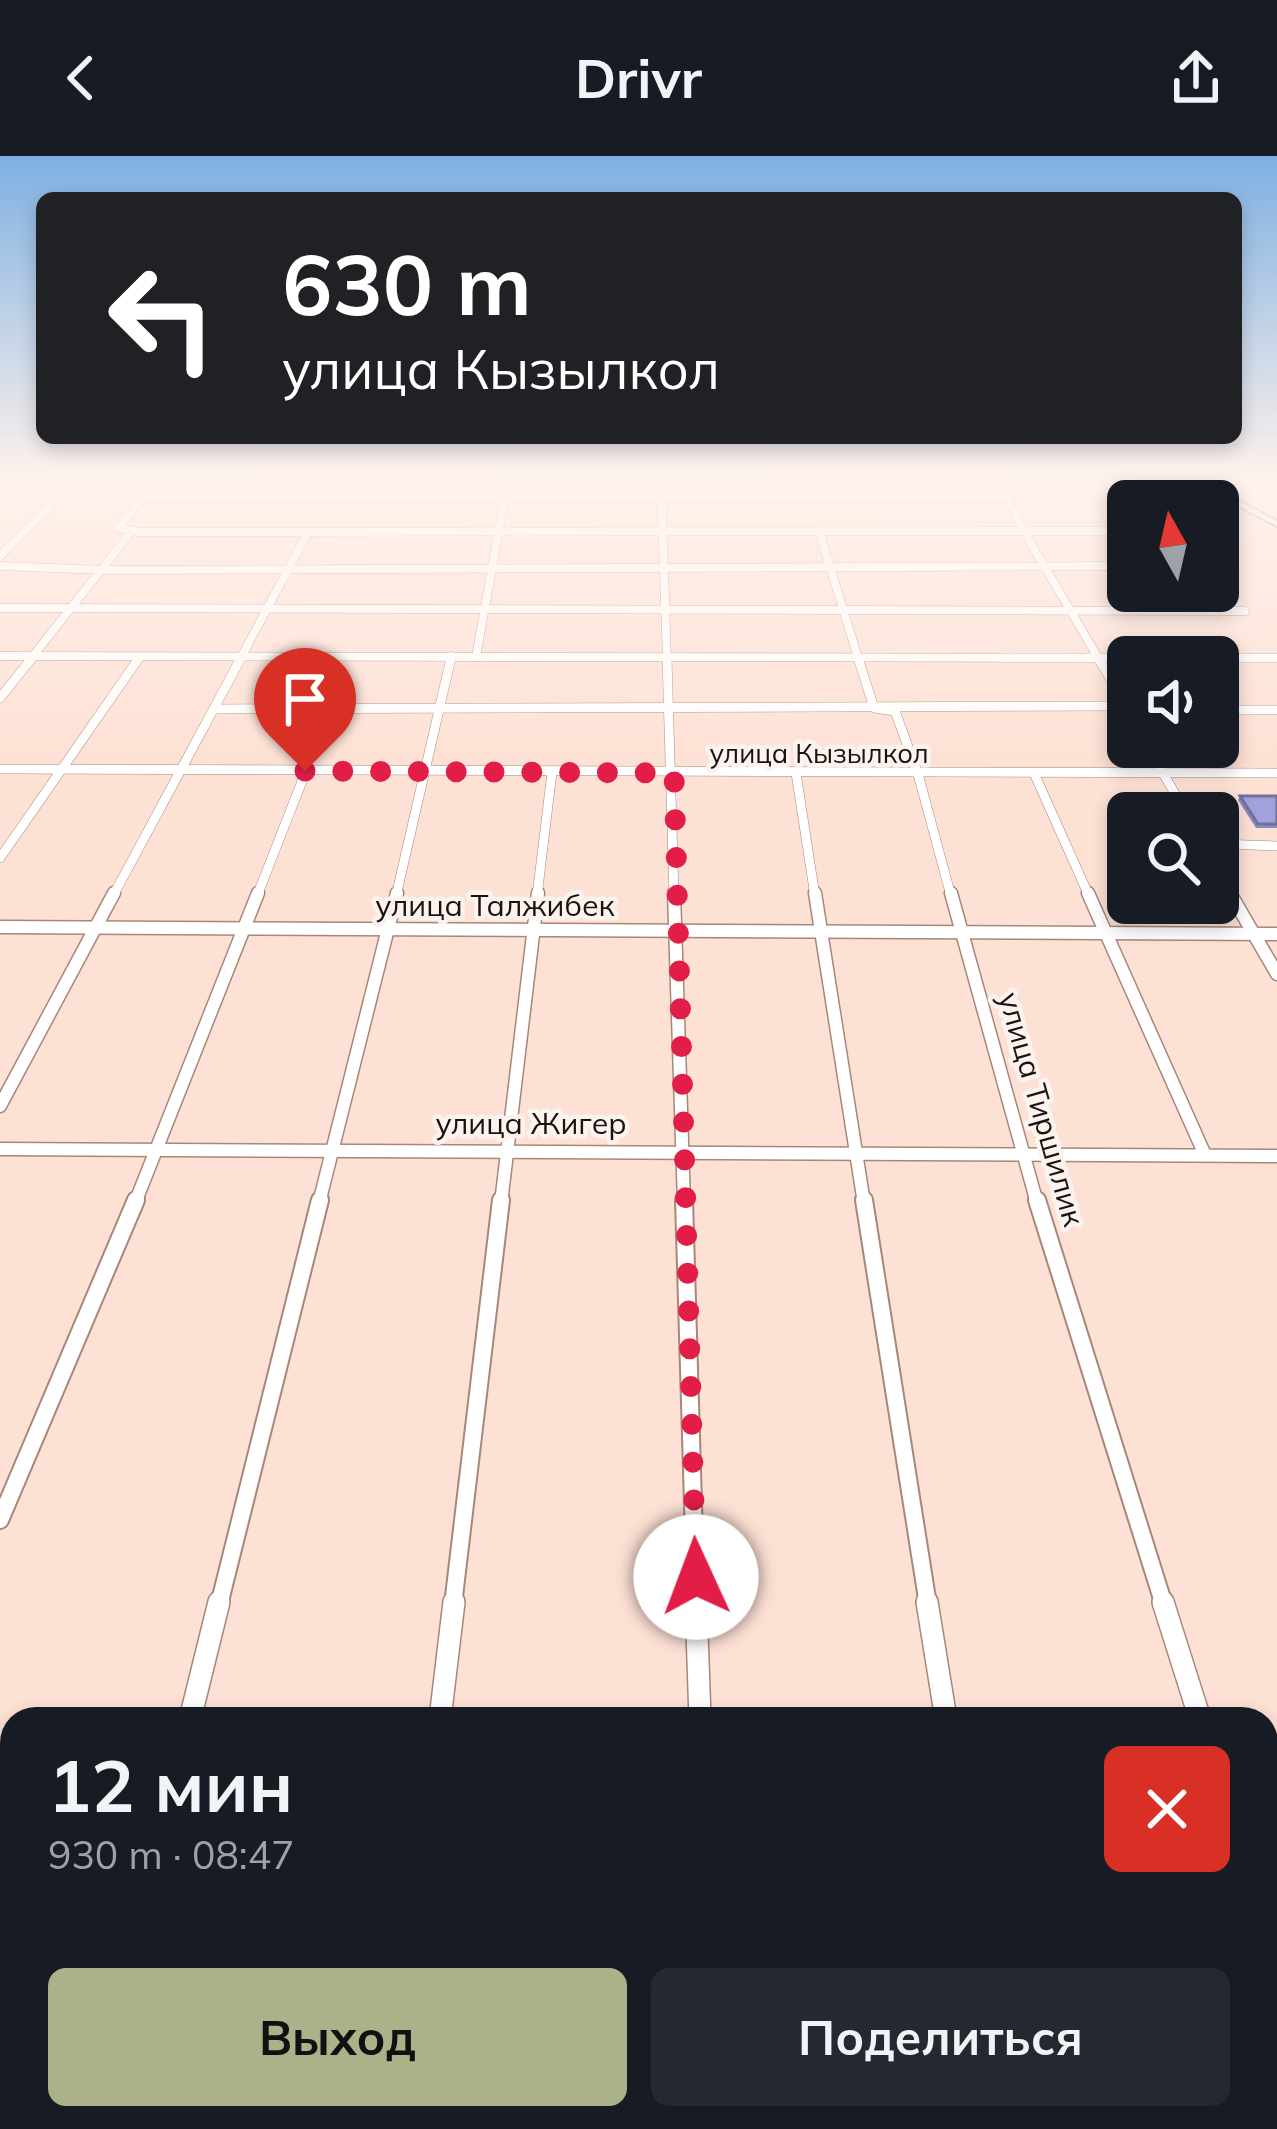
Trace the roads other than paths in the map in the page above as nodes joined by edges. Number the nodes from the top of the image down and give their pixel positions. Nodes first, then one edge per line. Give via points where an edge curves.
1 (102, 572) edge
2 (287, 572) edge
3 (491, 572) edge
4 (662, 572) edge
5 (832, 572) edge
6 (1050, 572) edge
7 (0, 608) edge
8 (75, 608) junction
9 (268, 608) junction
10 (485, 608) junction
11 (664, 608) junction
12 (843, 608) junction
13 (1070, 608) junction
14 (1245, 611) dead end
15 (0, 656) edge
16 (37, 656) junction
17 (243, 656) junction
18 (451, 656) junction
19 (476, 656) junction
20 (666, 657) junction
21 (858, 657) junction
22 (140, 658) junction
23 (1096, 658) junction
24 (1107, 658) edge
25 (1239, 658) edge
26 (1277, 658) edge
27 (1107, 675) edge
28 (0, 698) edge
29 (440, 707) junction
30 (1107, 707) edge
31 (874, 708) junction
32 (214, 709) junction
33 (669, 709) junction
34 (1239, 710) edge
35 (1277, 710) edge
36 (1158, 768) edge
37 (0, 769) edge
38 (60, 770) junction
39 (181, 771) junction
40 (305, 771) junction
41 (551, 772) junction
42 (427, 773) junction
43 (674, 773) junction
44 (796, 773) junction
45 (1034, 773) junction
46 (1161, 773) junction
47 (1277, 773) edge
48 (918, 774) junction
49 (1173, 792) edge
50 (1239, 845) edge
51 (1277, 846) edge
52 (0, 858) edge
53 (1239, 910) edge
54 (0, 927) edge
55 (97, 927) junction
56 (242, 927) junction
57 (388, 929) junction
58 (678, 929) junction
59 (823, 931) junction
60 (960, 931) junction
61 (1107, 931) junction
62 (533, 932) junction
63 (1252, 934) junction
64 (1277, 934) edge
65 (1277, 974) edge
66 (0, 1106) edge
67 (0, 1150) edge
68 (332, 1150) junction
69 (683, 1150) junction
70 (158, 1151) junction
71 (508, 1151) junction
72 (854, 1154) junction
73 (1022, 1154) junction
74 (1205, 1155) junction
75 (1277, 1156) edge
76 (0, 1520) edge
77 (193, 1707) edge
78 (441, 1707) edge
79 (700, 1707) edge
80 (944, 1707) edge
81 (1196, 1707) edge

1 - 8 street
2 - 9 street
3 - 10 street
4 - 11 street
5 - 12 street, улица Тиршилик
6 - 13 street
7 - 8 street
8 - 9 street
8 - 16 street
9 - 10 street
9 - 17 street
10 - 11 street
10 - 19 street
11 - 12 street
11 - 20 street
12 - 13 street
12 - 21 street, улица Тиршилик
13 - 14 street
13 - 23 street
15 - 16 street
16 - 22 street
16 - 28 street
17 - 18 street
17 - 22 street
17 - 32 street
18 - 19 street
18 - 29 street
19 - 20 street
20 - 21 street
20 - 33 street
21 - 23 street
21 - 31 street, улица Тиршилик
22 - 38 street
23 - 24 street
23 - 27 street
25 - 26 street
29 - 32 street
29 - 33 street
29 - 42 street
30 - 31 street
31 - 33 street
31 - 48 street, улица Тиршилик via 895,711
32 - 39 street
33 - 43 street
34 - 35 street
36 - 46 street
37 - 38 street, улица Кызылкол
38 - 39 street, улица Кызылкол
38 - 52 street
39 - 40 street, улица Кызылкол
39 - 55 street
40 - 42 street, улица Кызылкол
40 - 56 street
41 - 42 street, улица Кызылкол
41 - 43 street, улица Кызылкол
41 - 62 street
42 - 57 street
43 - 44 street, улица Кызылкол
43 - 58 street
44 - 48 street, улица Кызылкол
44 - 59 street
45 - 46 street, улица Кызылкол
45 - 48 street, улица Кызылкол
45 - 61 street
46 - 47 street, улица Кызылкол
46 - 49 street
48 - 60 street, улица Тиршилик
50 - 51 street
53 - 63 street
54 - 55 street, улица Талжибек
55 - 56 street, улица Талжибек
55 - 66 street
56 - 57 street, улица Талжибек
56 - 70 street
57 - 62 street, улица Талжибек
57 - 68 street
58 - 59 street, улица Талжибек
58 - 62 street, улица Талжибек
58 - 69 street
59 - 60 street, улица Талжибек
59 - 72 street
60 - 61 street, улица Талжибек
60 - 73 street, улица Тиршилик
61 - 63 street, улица Талжибек
61 - 74 street
62 - 71 street
63 - 64 street, улица Талжибек
63 - 65 street
67 - 70 street, улица Жигер
68 - 70 street, улица Жигер
68 - 71 street, улица Жигер
68 - 77 street
69 - 71 street, улица Жигер
69 - 72 street, улица Жигер
69 - 79 street
70 - 76 street
71 - 78 street
72 - 73 street, улица Жигер
72 - 80 street
73 - 74 street, улица Жигер
73 - 81 street, улица Тиршилик
74 - 75 street, улица Жигер

